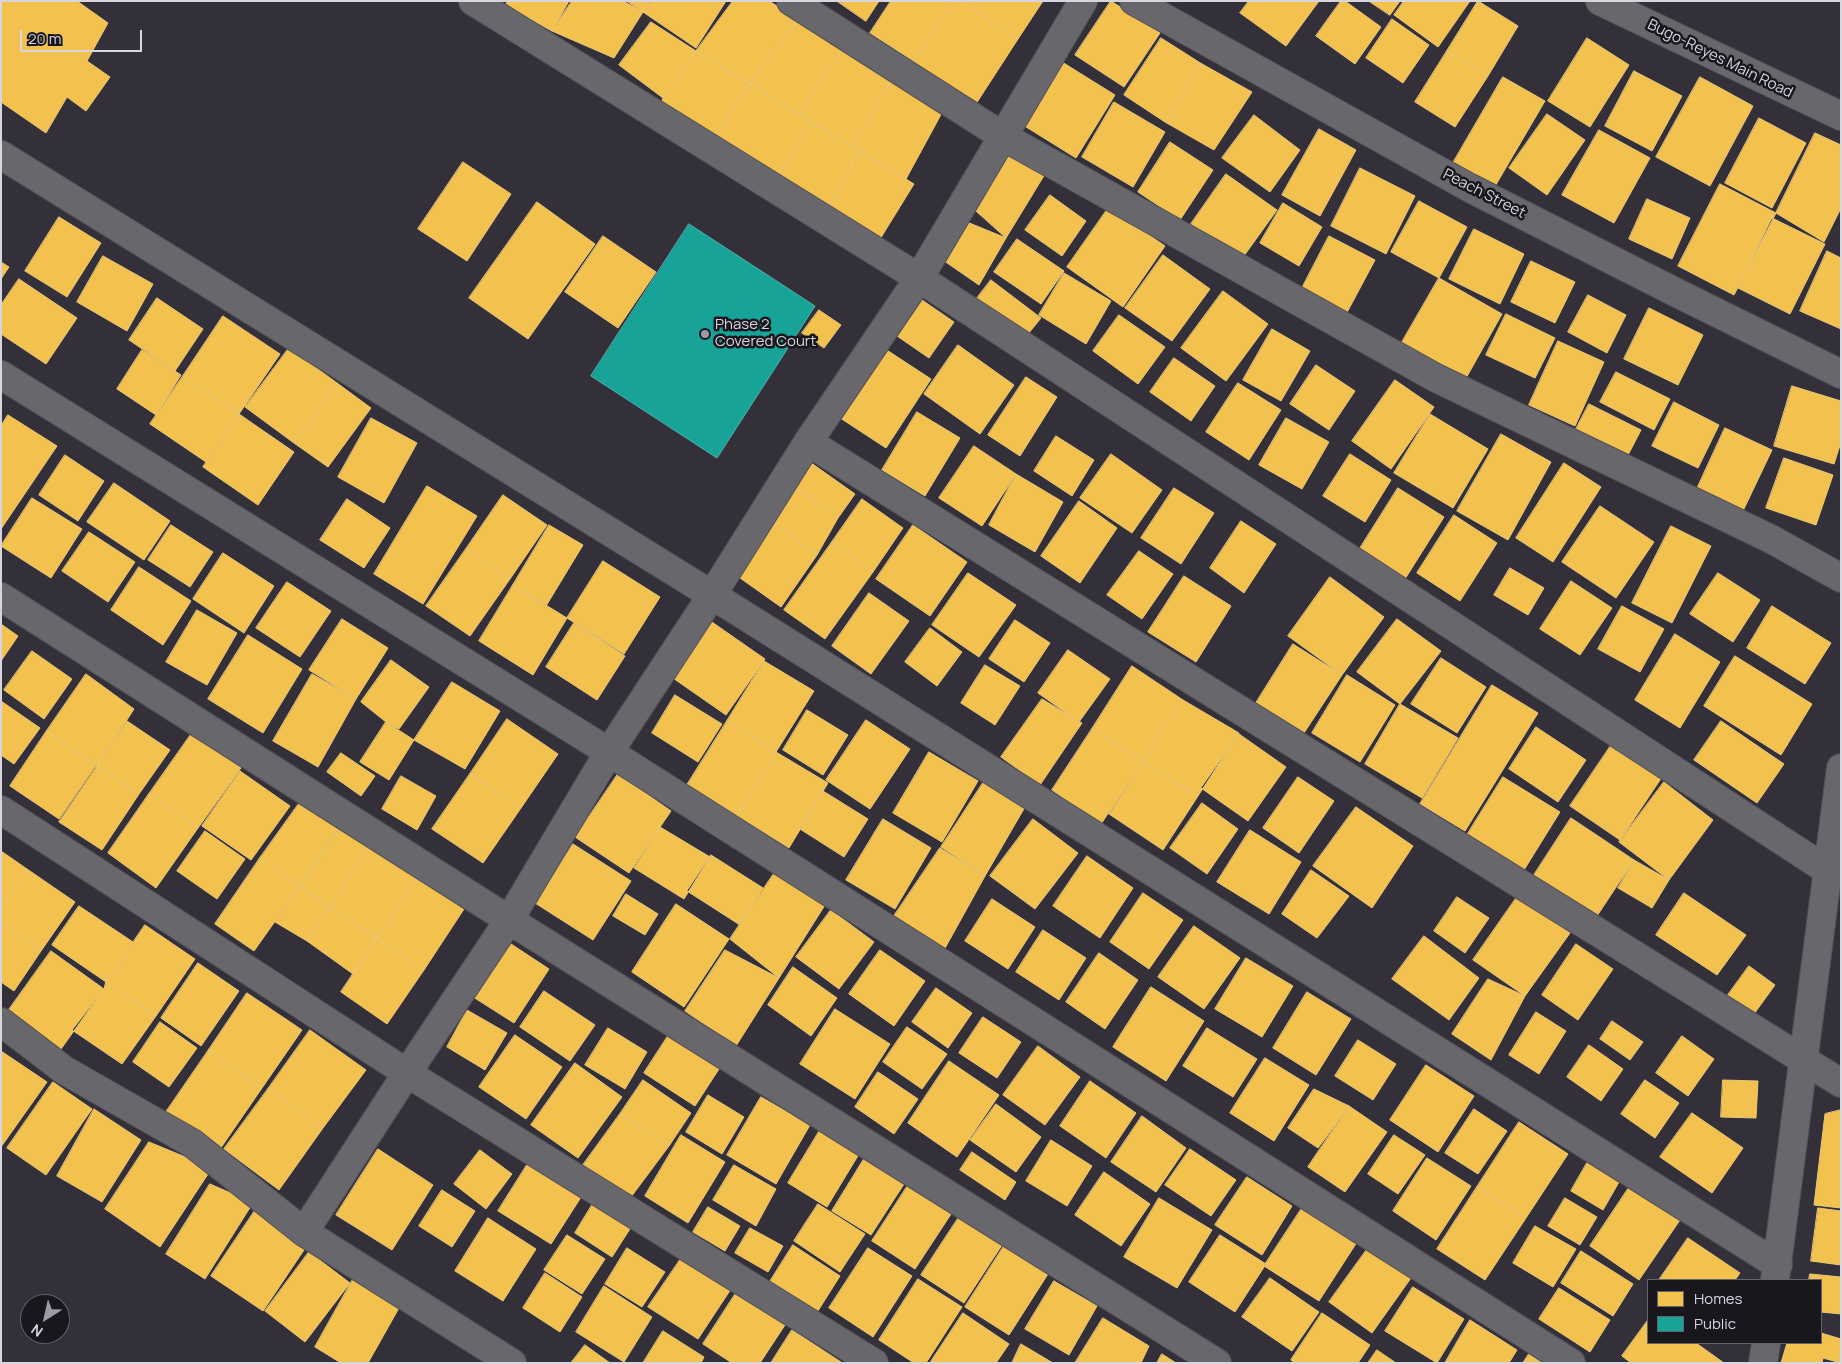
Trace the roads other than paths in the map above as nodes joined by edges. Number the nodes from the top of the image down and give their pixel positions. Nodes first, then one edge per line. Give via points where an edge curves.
1 (473, 1) edge
2 (791, 1) edge
3 (1083, 1) edge
4 (1134, 1) edge
5 (1600, 1) edge
6 (1841, 116) edge
7 (1004, 137) junction
8 (1, 155) edge
9 (919, 278) junction
10 (1841, 374) edge
11 (1, 375) edge
12 (808, 442) junction
13 (1841, 578) edge
14 (712, 595) junction
15 (1, 597) edge
16 (609, 752) junction
17 (1841, 768) edge
18 (1, 810) edge
19 (1827, 870) junction
20 (509, 920) junction
21 (1, 1022) edge
22 (1803, 1059) junction
23 (407, 1073) junction
24 (1841, 1083) edge
25 (304, 1232) junction
26 (1776, 1273) edge
27 (1766, 1344) edge
28 (512, 1363) edge
29 (874, 1363) edge
30 (1217, 1363) edge
31 (1571, 1363) edge
32 (1763, 1363) edge

1 - 9 street
2 - 7 street
3 - 7 street
4 - 10 street, Peach Street via 1470,188
5 - 6 street, Bugo-Reyes Main Road
7 - 9 street
7 - 13 street via 1436,378 1771,539
8 - 14 street
9 - 12 street
9 - 19 street
11 - 16 street
12 - 14 street
12 - 22 street
14 - 16 street
14 - 26 street
15 - 20 street
16 - 20 street
16 - 31 street
17 - 19 street
18 - 23 street
19 - 22 street
20 - 23 street
20 - 30 street
21 - 25 street via 64,1070 192,1142
22 - 24 street
22 - 26 street
23 - 25 street
23 - 29 street
25 - 28 street
27 - 32 street

